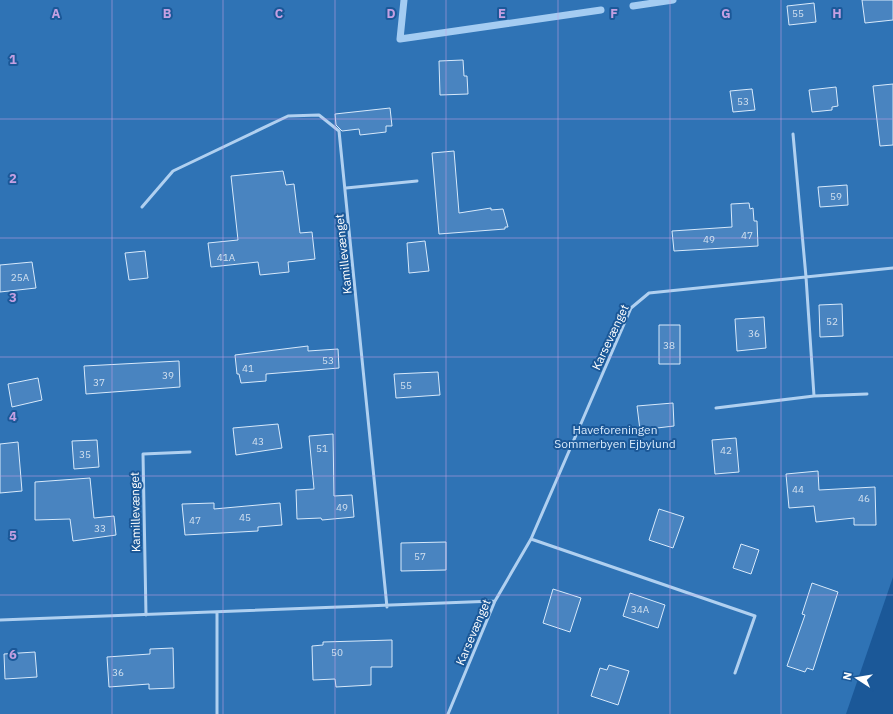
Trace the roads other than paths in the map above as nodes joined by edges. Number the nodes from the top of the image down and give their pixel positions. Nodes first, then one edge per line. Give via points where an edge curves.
1 (793, 134) dead end
2 (417, 182) dead end
3 (346, 188) junction
4 (142, 207) dead end
5 (893, 268) edge
6 (806, 277) junction
7 (868, 394) dead end
8 (814, 396) junction
9 (716, 408) dead end
10 (190, 452) dead end
11 (531, 539) junction
12 (495, 601) junction
13 (387, 607) junction
14 (217, 612) junction
15 (146, 615) junction
16 (0, 620) edge
17 (735, 673) dead end
18 (216, 714) edge
19 (448, 714) edge

1 - 6 lane
2 - 3 lane
3 - 4 lane, Kamillevænget via 339,131 319,115 288,116 172,171
3 - 13 lane, Kamillevænget
5 - 6 lane, Karsevænget
6 - 8 lane
6 - 11 lane, Karsevænget via 650,293 631,308
7 - 8 lane
8 - 9 lane
10 - 15 lane, Kamillevænget via 143,454
11 - 12 lane, Karsevænget
11 - 17 lane via 755,616
12 - 13 lane
12 - 19 lane, Karsevænget
13 - 14 lane
14 - 15 lane
14 - 18 lane
15 - 16 lane

